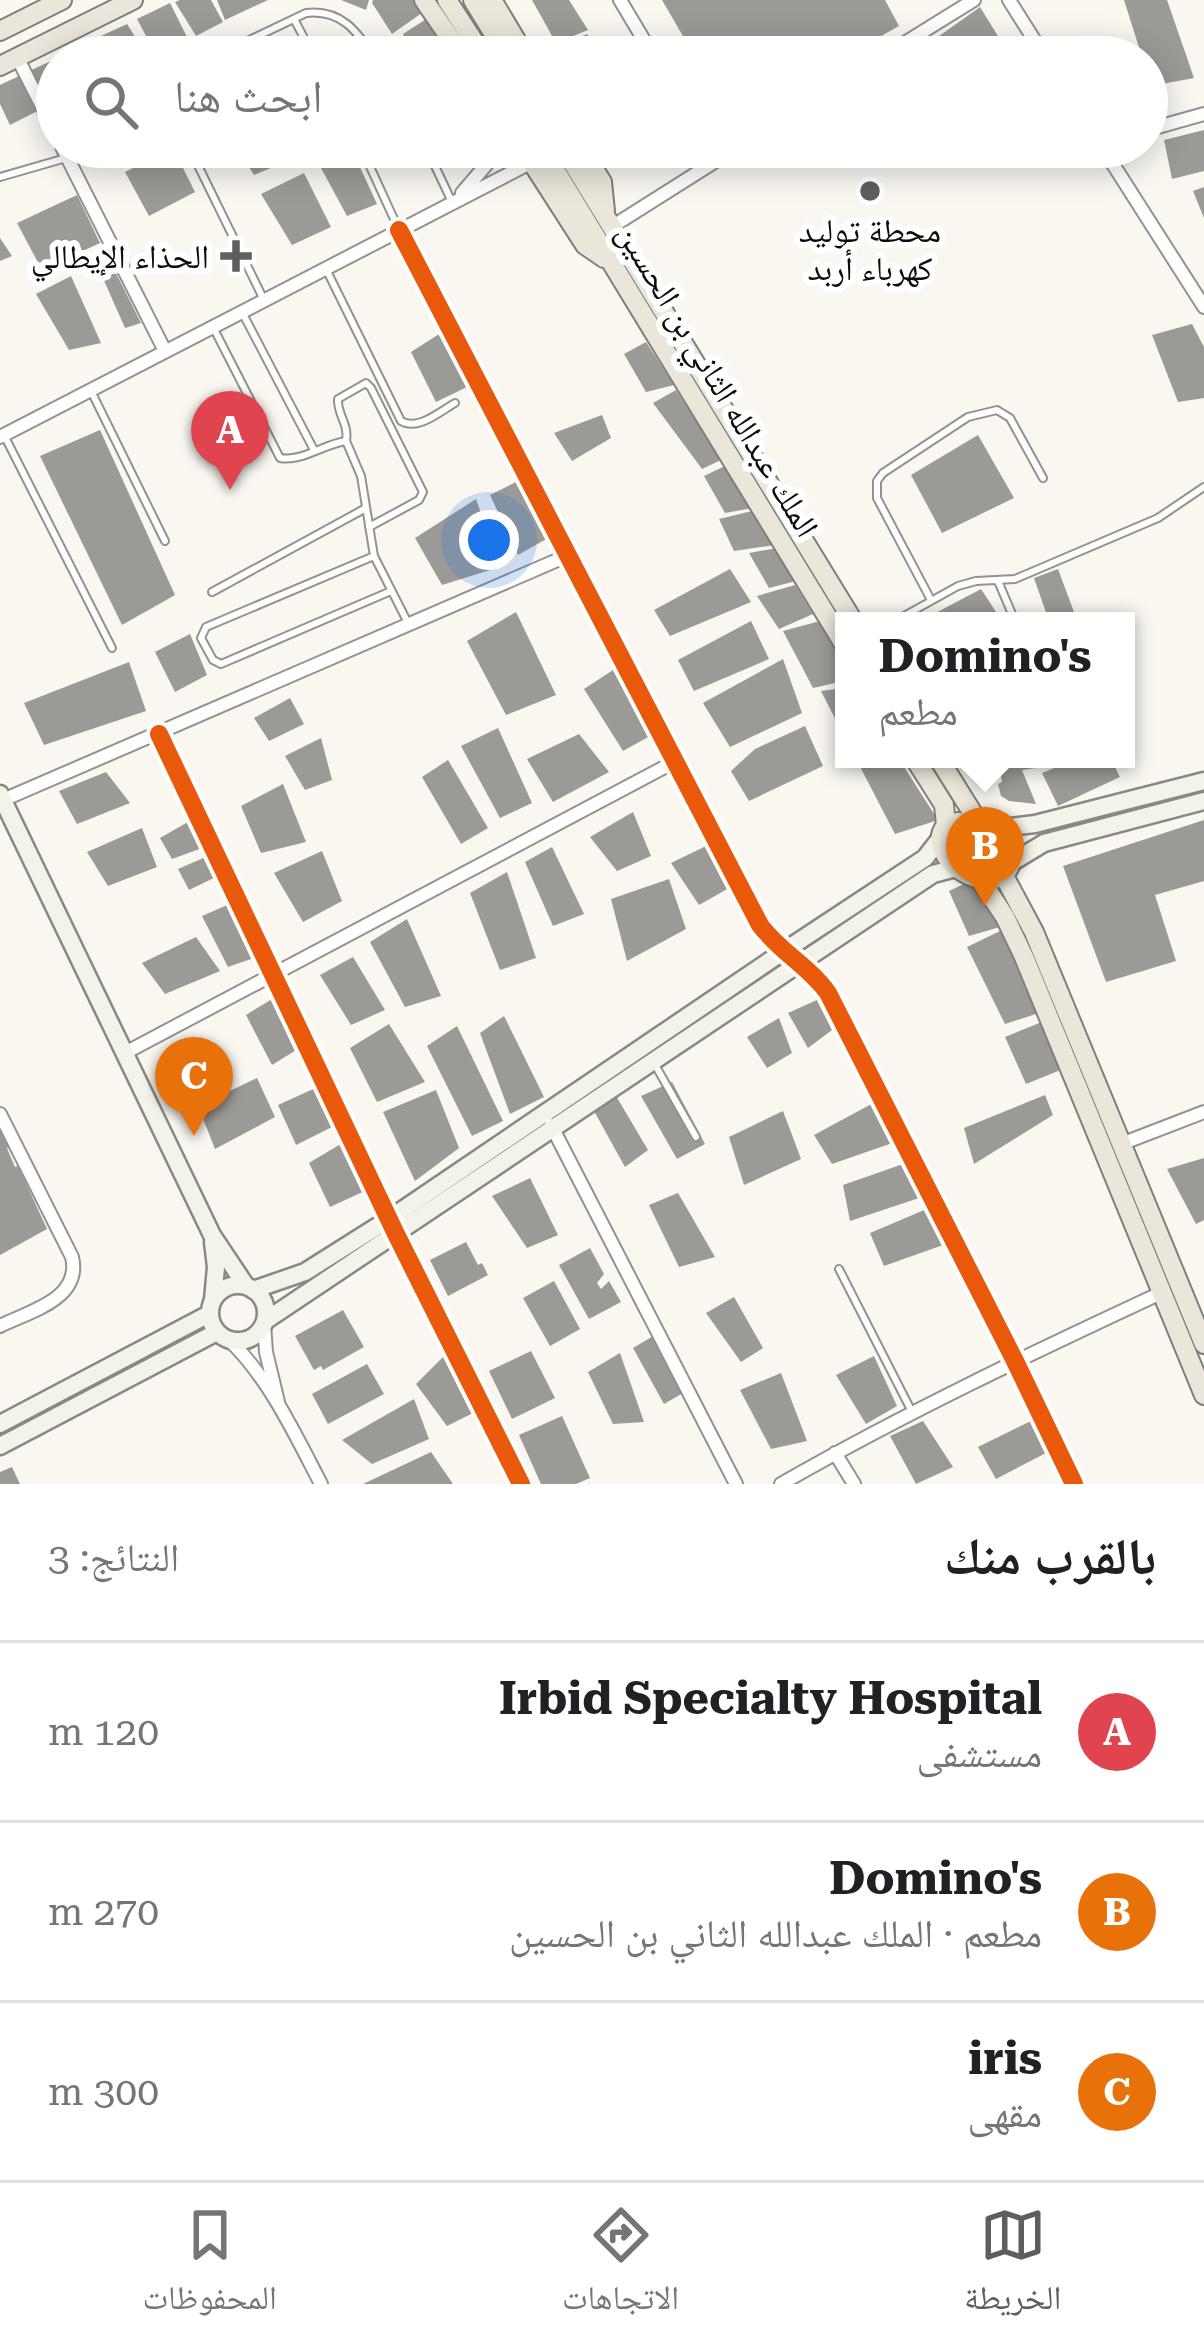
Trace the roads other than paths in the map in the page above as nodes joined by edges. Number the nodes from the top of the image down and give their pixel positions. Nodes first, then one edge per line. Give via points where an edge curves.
1 (62, 0) edge
2 (133, 0) edge
3 (424, 0) edge
4 (448, 0) edge
5 (473, 0) edge
6 (492, 0) edge
7 (620, 0) edge
8 (974, 0) edge
9 (1009, 0) edge
10 (295, 19) junction
11 (0, 31) edge
12 (60, 36) edge
13 (259, 36) edge
14 (304, 36) edge
15 (359, 36) edge
16 (449, 36) edge
17 (471, 36) edge
18 (495, 36) edge
19 (513, 36) edge
20 (641, 36) edge
21 (916, 36) edge
22 (1032, 36) edge
23 (36, 48) edge
24 (9, 61) edge
25 (36, 103) edge
26 (1204, 114) edge
27 (1168, 124) edge
28 (36, 163) edge
29 (73, 168) edge
30 (199, 168) edge
31 (370, 168) edge
32 (436, 168) edge
33 (483, 168) edge
34 (506, 168) edge
35 (541, 168) edge
36 (576, 168) edge
37 (593, 168) edge
38 (691, 168) edge
39 (1115, 168) edge
40 (0, 177) edge
41 (452, 202) junction
42 (609, 221) junction
43 (398, 230) junction
44 (325, 268) junction
45 (263, 299) junction
46 (1204, 307) edge
47 (242, 310) junction
48 (212, 326) junction
49 (164, 351) junction
50 (91, 389) junction
51 (455, 404) dead end
52 (2, 436) edge
53 (346, 441) junction
54 (314, 450) junction
55 (1043, 478) dead end
56 (1204, 487) edge
57 (366, 508) junction
58 (368, 527) junction
59 (164, 542) dead end
60 (569, 555) junction
61 (374, 556) junction
62 (998, 581) junction
63 (391, 591) junction
64 (212, 592) dead end
65 (931, 600) junction
66 (848, 612) edge
67 (910, 612) edge
68 (1011, 612) edge
69 (409, 625) junction
70 (835, 629) edge
71 (112, 648) dead end
72 (159, 734) junction
73 (676, 760) junction
74 (921, 768) edge
75 (945, 768) edge
76 (1204, 781) edge
77 (2, 797) edge
78 (1204, 801) edge
79 (983, 829) junction
80 (943, 833) junction
81 (956, 868) junction
82 (1008, 870) junction
83 (980, 879) junction
84 (790, 957) junction
85 (274, 974) junction
86 (123, 1054) junction
87 (652, 1060) junction
88 (1204, 1112) edge
89 (0, 1114) edge
90 (549, 1120) junction
91 (695, 1137) dead end
92 (1121, 1144) junction
93 (392, 1226) junction
94 (212, 1235) junction
95 (839, 1269) dead end
96 (250, 1288) junction
97 (1163, 1292) junction
98 (211, 1306) junction
99 (2, 1319) edge
100 (264, 1322) junction
101 (223, 1336) junction
102 (1204, 1344) edge
103 (1015, 1360) junction
104 (1204, 1395) edge
105 (278, 1403) junction
106 (913, 1413) junction
107 (0, 1424) edge
108 (0, 1446) edge
109 (835, 1453) junction
110 (321, 1484) edge
111 (521, 1484) edge
112 (736, 1484) edge
113 (781, 1484) edge
114 (854, 1484) edge
115 (1074, 1484) edge

1 - 11 main road
2 - 12 main road
3 - 16 main road
4 - 17 main road
5 - 18 main road
6 - 19 main road
7 - 20 street
8 - 21 street
9 - 22 street
10 - 13 lane
10 - 14 lane
10 - 15 lane via 321,11
23 - 24 main road
24 - 25 street
26 - 27 street
28 - 40 lane
29 - 49 street
30 - 45 lane
31 - 43 lane
32 - 41 lane
33 - 41 street
34 - 41 street
35 - 70 main road, الملك عبدالله الثاني بن الحسين via 585,244 610,261
36 - 42 main road, الملك عبدالله الثاني بن الحسين
37 - 42 main road
38 - 42 street
39 - 46 street
41 - 43 street
42 - 66 main road, الملك عبدالله الثاني بن الحسين
43 - 44 street
43 - 60 street
44 - 45 street
44 - 51 lane via 401,421 417,424
45 - 47 street
47 - 48 street
47 - 54 lane
48 - 49 street
48 - 54 lane via 280,458
49 - 50 street
50 - 52 street
50 - 59 lane
52 - 71 lane
53 - 54 lane
53 - 57 lane
53 - 58 lane via 338,400 366,383 422,488 419,500
55 - 65 lane via 1010,418 997,410 968,417 883,473 877,498
56 - 62 lane via 1158,518
57 - 58 lane
57 - 64 lane
58 - 61 lane
60 - 69 street
60 - 73 street
61 - 63 lane
61 - 63 lane via 206,628 201,638 214,662 225,663
62 - 65 lane via 966,583
62 - 68 lane
63 - 69 lane
65 - 67 lane
69 - 72 street
72 - 77 street
72 - 85 street
73 - 84 street via 760,925
73 - 85 street
74 - 80 main road via 944,805
75 - 79 main road
76 - 79 street
77 - 86 street
78 - 82 street via 1044,843
79 - 80 main road via 958,822
79 - 82 main road via 1006,848
80 - 81 main road
80 - 84 street via 925,859
81 - 83 main road
81 - 84 street
82 - 83 main road via 997,880
82 - 92 main road
83 - 97 main road via 1015,937
84 - 87 street
84 - 90 street
84 - 103 street via 828,993
85 - 86 street
85 - 93 street
86 - 94 street
87 - 90 street
87 - 91 lane
88 - 92 street
89 - 99 street via 74,1266 61,1296
90 - 93 street
90 - 112 street
92 - 102 main road
93 - 96 street via 305,1272
93 - 100 street
93 - 111 street
94 - 96 street
94 - 98 street
95 - 106 lane
96 - 98 street via 227,1287
96 - 100 street via 264,1303
97 - 103 street
97 - 104 main road
98 - 101 street
98 - 107 street
100 - 101 street via 249,1339
100 - 105 street
101 - 105 street
101 - 108 street
103 - 106 street
103 - 115 street
105 - 110 street
106 - 109 street
109 - 113 street
109 - 114 street

